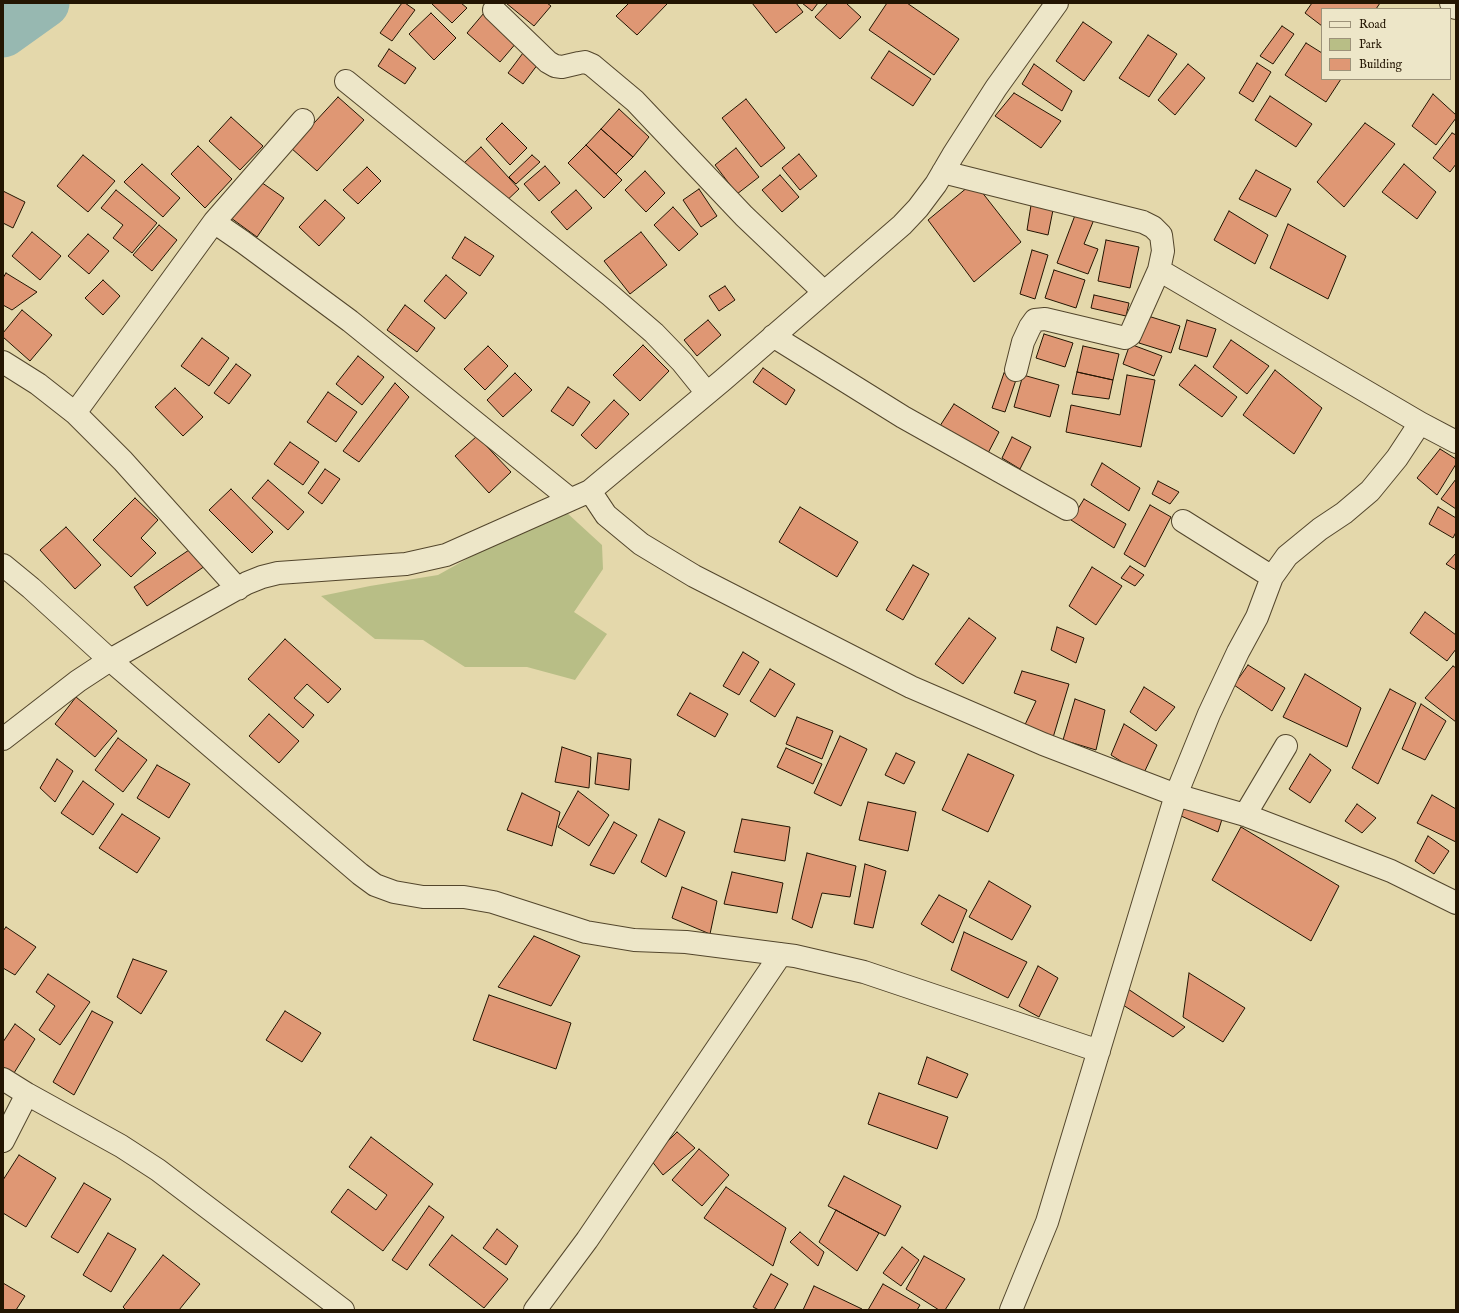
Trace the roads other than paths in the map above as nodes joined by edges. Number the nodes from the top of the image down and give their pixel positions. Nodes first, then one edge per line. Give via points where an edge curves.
1 (1057, 3) edge
2 (1451, 3) edge
3 (1456, 8) edge
4 (494, 10) dead end
5 (346, 81) dead end
6 (303, 120) dead end
7 (943, 172) junction
8 (214, 222) junction
9 (1159, 270) junction
10 (824, 292) junction
11 (772, 336) junction
12 (3, 362) edge
13 (1016, 370) dead end
14 (707, 393) junction
15 (75, 413) junction
16 (1420, 423) junction
17 (1456, 442) edge
18 (590, 491) junction
19 (570, 500) junction
20 (1067, 509) dead end
21 (1183, 521) dead end
22 (3, 565) edge
23 (1272, 577) junction
24 (238, 589) junction
25 (110, 660) junction
26 (3, 739) edge
27 (1286, 746) dead end
28 (1176, 795) junction
29 (1245, 815) junction
30 (1456, 903) edge
31 (781, 954) junction
32 (1099, 1050) junction
33 (3, 1079) edge
34 (27, 1094) junction
35 (3, 1141) edge
36 (343, 1310) edge
37 (535, 1310) edge
38 (1011, 1310) edge

1 - 7 street via 996,88
2 - 3 street
4 - 10 street via 555,66 585,62 592,64 635,101 744,216
5 - 14 street via 654,333
6 - 8 street
7 - 9 street via 1144,222 1161,236 1163,251
7 - 10 street via 918,208 902,225
8 - 15 street
8 - 19 street via 350,321
9 - 13 street via 1130,335 1125,338 1045,319 1035,320 1023,342
9 - 16 street
10 - 11 street
11 - 14 street
11 - 20 street via 903,418
12 - 15 street via 38,384
14 - 18 street
15 - 24 street via 123,461
16 - 17 street
16 - 23 street via 1397,458 1370,491 1287,556
18 - 19 street
18 - 28 street via 606,515 641,544 694,576 912,687 1043,744
19 - 24 street via 446,555 406,564 278,573 262,577
21 - 23 street
22 - 25 street
23 - 28 street via 1256,617 1209,714
24 - 25 street
25 - 26 street via 78,681
25 - 31 street via 375,885 394,892 423,897 464,897 493,902 586,932 634,940 686,942
27 - 29 street
28 - 29 street
28 - 32 street
29 - 30 street via 1391,871
31 - 32 street via 864,972
31 - 37 street via 587,1240
32 - 38 street via 1047,1222
33 - 34 street
34 - 35 street
34 - 36 street via 121,1146 158,1170

